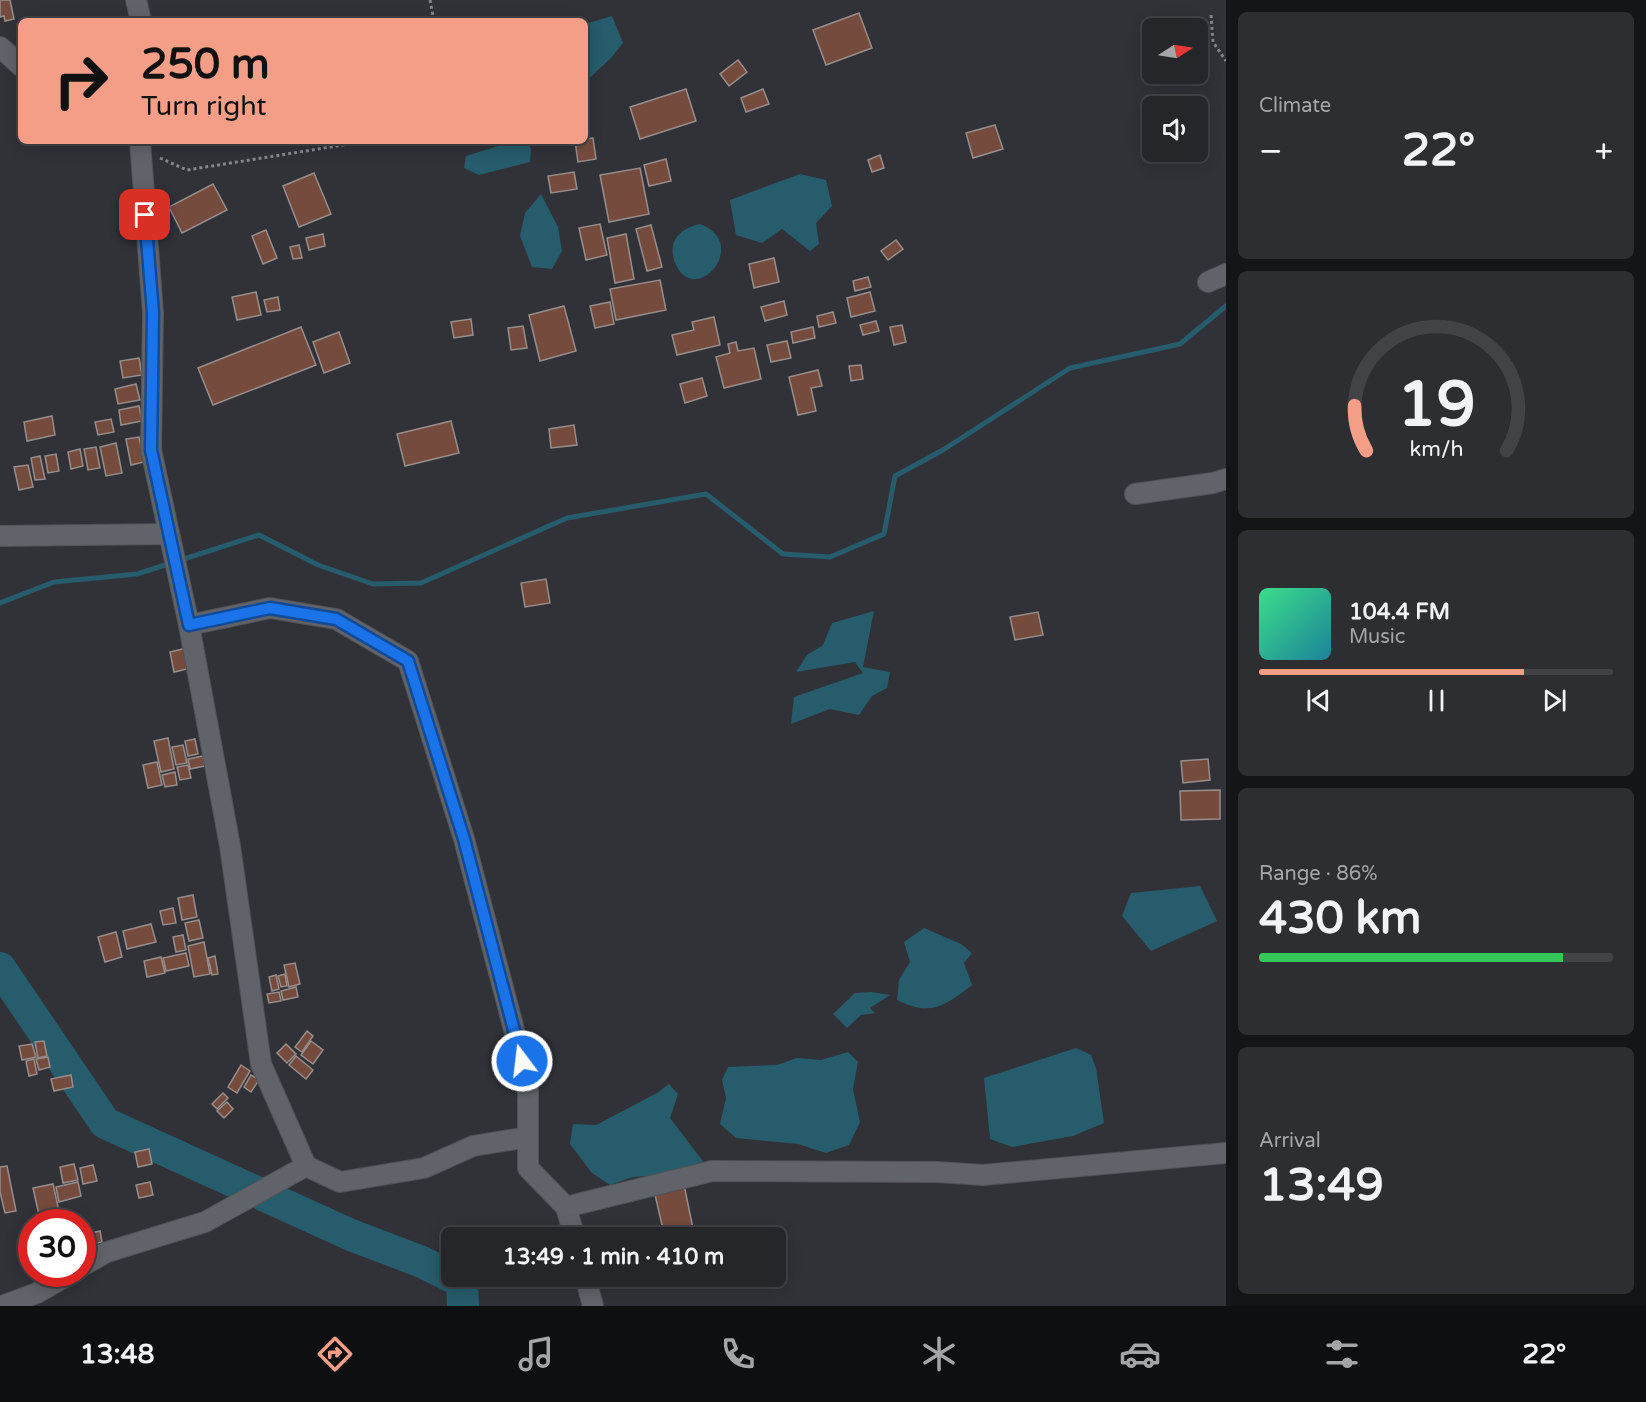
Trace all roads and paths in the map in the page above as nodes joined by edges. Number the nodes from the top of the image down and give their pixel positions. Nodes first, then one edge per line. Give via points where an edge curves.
1 (136, 0) edge
2 (430, 0) edge
3 (1211, 15) dead end
4 (140, 18) edge
5 (433, 18) edge
6 (0, 47) edge
7 (1226, 61) edge
8 (18, 63) edge
9 (135, 144) edge
10 (349, 144) edge
11 (1226, 479) edge
12 (1135, 494) dead end
13 (169, 534) junction
14 (0, 536) edge
15 (189, 625) junction
16 (528, 1137) junction
17 (1226, 1153) edge
18 (306, 1166) junction
19 (566, 1207) junction
20 (572, 1227) edge
21 (96, 1258) edge
22 (47, 1287) edge
23 (588, 1287) edge
24 (2, 1306) edge
25 (593, 1306) edge

1 - 4 street
2 - 5 path
3 - 7 path via 1213,42
6 - 8 street
9 - 10 path via 187,170
9 - 13 street via 153,313 151,450
11 - 12 street
13 - 14 street
13 - 15 street
15 - 16 street via 270,608 336,619 408,661 464,839 528,1083
15 - 18 street via 230,846 261,1064
16 - 18 street via 473,1146 424,1168 339,1182
16 - 19 street via 528,1168
17 - 19 street via 983,1175 712,1171
18 - 21 street via 206,1222
19 - 20 street
22 - 24 street
23 - 25 street

